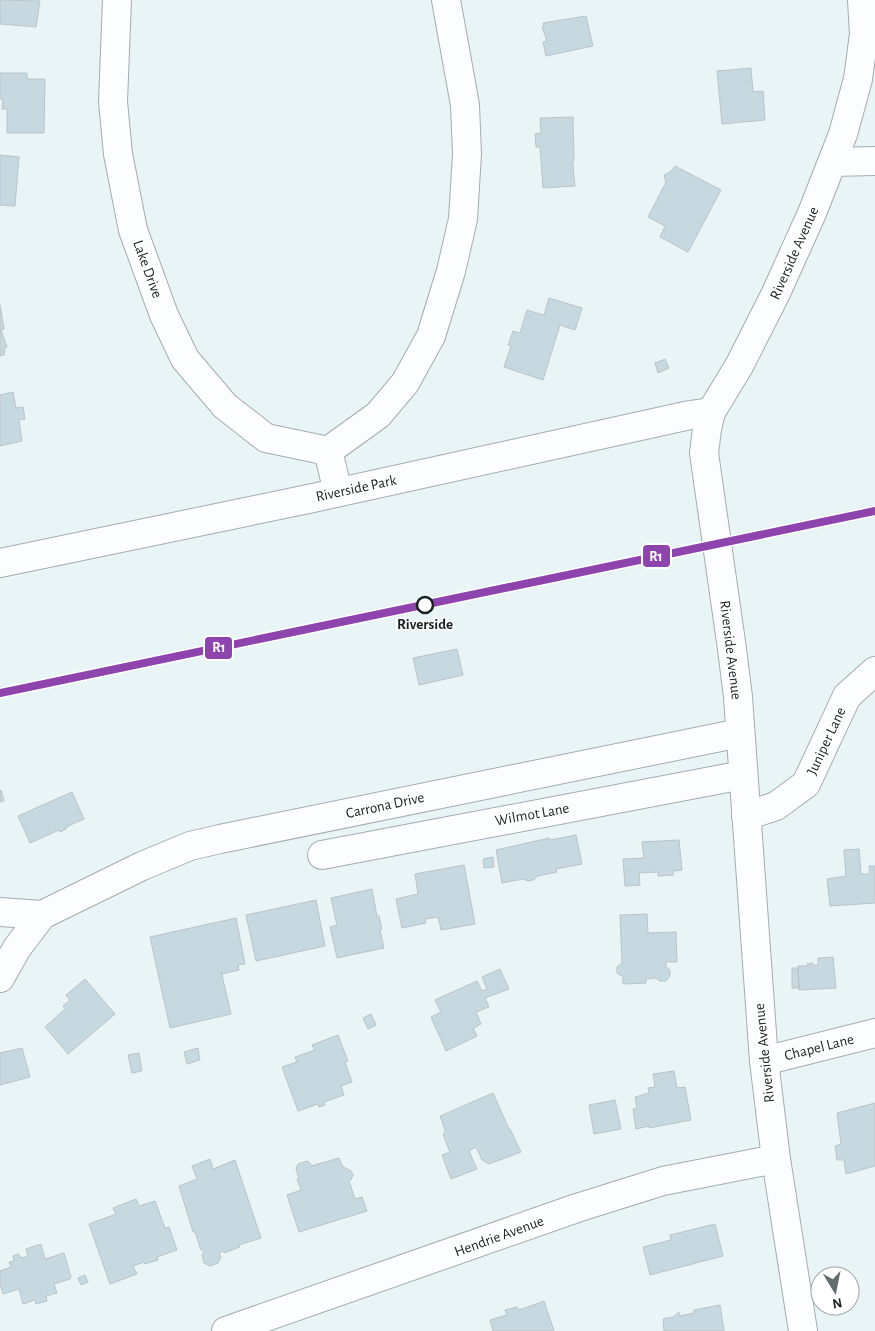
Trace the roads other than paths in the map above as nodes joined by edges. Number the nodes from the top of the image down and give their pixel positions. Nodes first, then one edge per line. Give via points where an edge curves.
1 (118, 0) edge
2 (446, 0) edge
3 (862, 0) edge
4 (875, 161) edge
5 (833, 162) junction
6 (711, 412) junction
7 (328, 451) junction
8 (338, 492) junction
9 (0, 563) edge
10 (875, 671) edge
11 (740, 733) junction
12 (743, 775) junction
13 (746, 816) junction
14 (322, 854) dead end
15 (0, 912) edge
16 (42, 915) junction
17 (0, 978) edge
18 (875, 1032) edge
19 (764, 1061) junction
20 (776, 1159) junction
21 (226, 1331) edge
22 (803, 1331) edge

1 - 7 street, Lake Drive via 113,102 118,154 134,230 164,315 185,359 225,406 266,438
2 - 7 street via 466,105 463,219 451,271 431,336 405,383 378,415
3 - 5 street, Riverside Avenue via 864,34 858,79
4 - 5 street
5 - 6 street, Riverside Avenue via 776,294
6 - 8 street, Riverside Park
6 - 11 street, Riverside Avenue via 704,453 732,649
7 - 8 street
8 - 9 street, Riverside Park
10 - 13 street, Juniper Lane via 848,696 806,784 776,806
11 - 12 street, Riverside Avenue
11 - 16 street, Carrona Drive via 220,838 190,846 142,866
12 - 13 street, Riverside Avenue
12 - 14 street, Wilmot Lane
13 - 19 street, Riverside Avenue
15 - 16 street
16 - 17 street, Carrona Drive via 16,948
18 - 19 street, Chapel Lane
19 - 20 street, Riverside Avenue
20 - 21 street, Hendrie Avenue via 662,1181
20 - 22 street, Riverside Avenue

